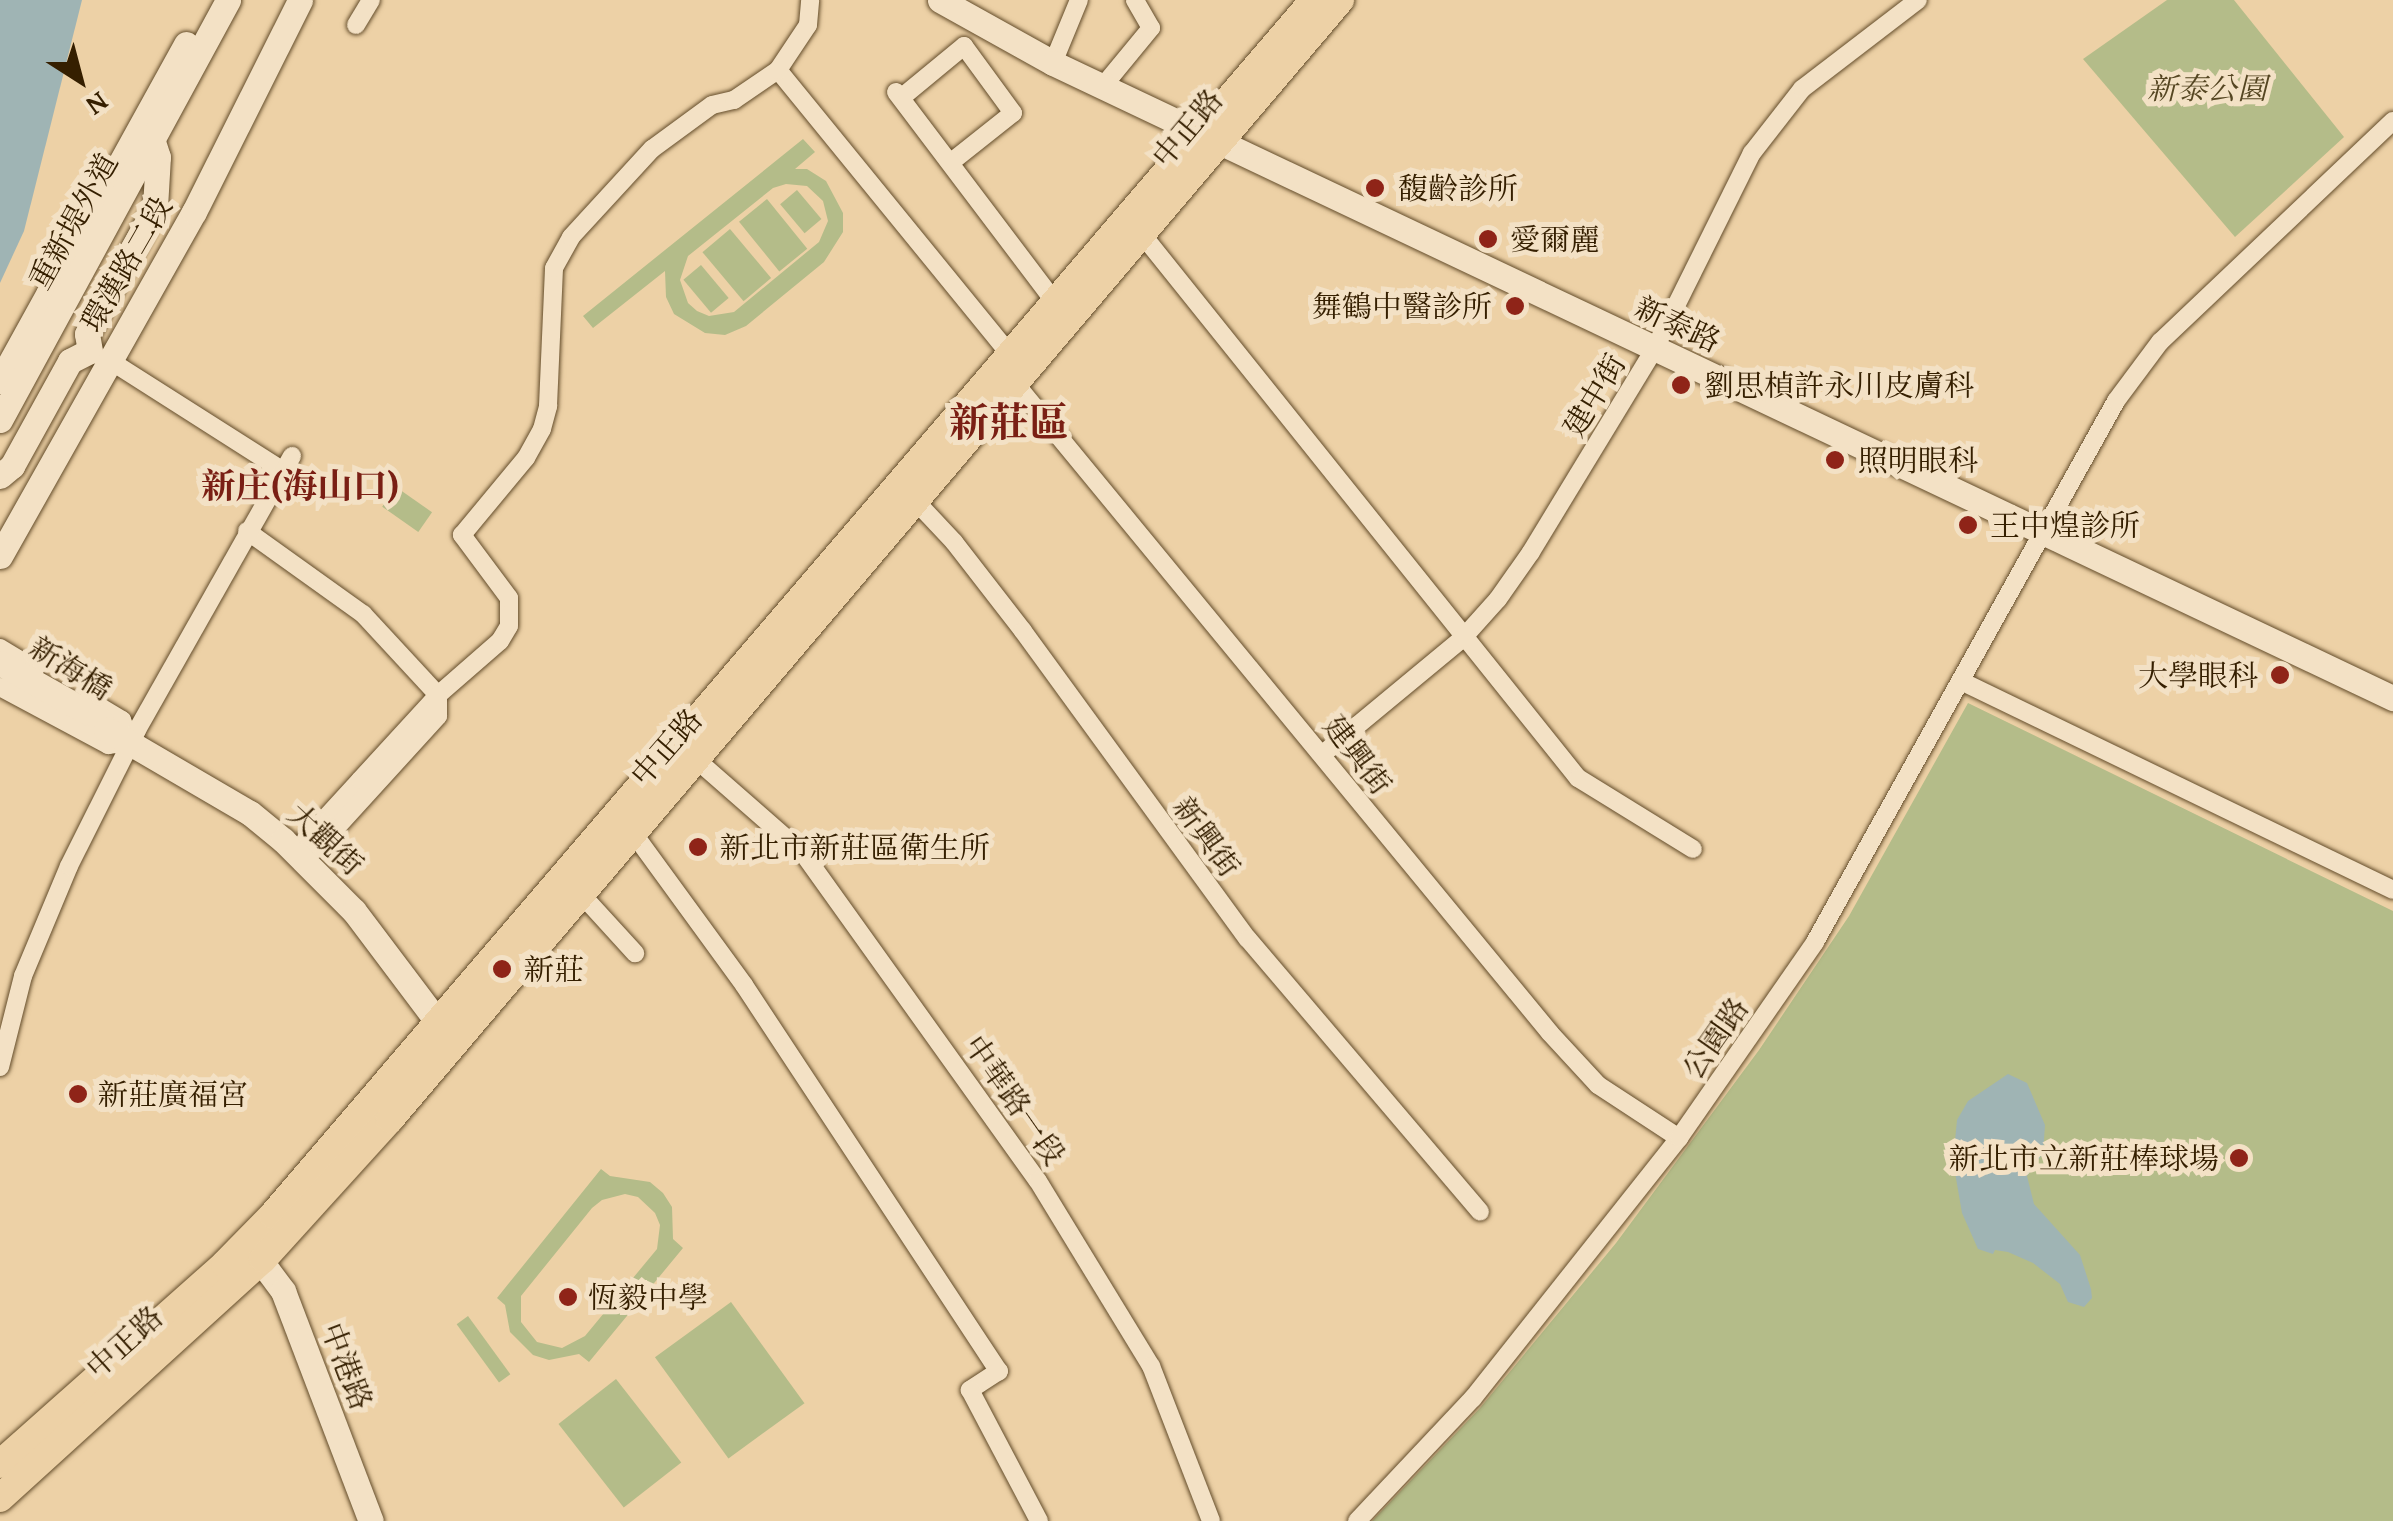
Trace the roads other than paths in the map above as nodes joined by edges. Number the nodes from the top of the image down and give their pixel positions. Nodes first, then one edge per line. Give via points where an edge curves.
1 (209, 0) edge
2 (228, 0) edge
3 (300, 0) edge
4 (371, 0) edge
5 (810, 0) edge
6 (940, 0) edge
7 (1079, 0) edge
8 (1135, 0) edge
9 (1314, 0) edge
10 (1340, 0) edge
11 (1918, 0) edge
12 (356, 25) dead end
13 (1052, 63) junction
14 (778, 70) junction
15 (1104, 85) junction
16 (2393, 121) edge
17 (1210, 136) junction
18 (154, 142) junction
19 (950, 163) junction
20 (1141, 232) junction
21 (1054, 302) junction
22 (1654, 348) junction
23 (99, 355) junction
24 (1013, 369) junction
25 (0, 381) edge
26 (0, 420) edge
27 (0, 476) edge
28 (908, 494) junction
29 (248, 531) junction
30 (2046, 534) junction
31 (0, 556) edge
32 (1463, 638) junction
33 (0, 648) edge
34 (0, 662) edge
35 (0, 676) edge
36 (1962, 682) junction
37 (0, 687) edge
38 (438, 696) junction
39 (2393, 698) edge
40 (106, 729) junction
41 (131, 743) junction
42 (1324, 753) junction
43 (698, 760) junction
44 (634, 834) junction
45 (1693, 849) dead end
46 (299, 854) junction
47 (2393, 890) edge
48 (582, 895) junction
49 (635, 953) dead end
50 (448, 1032) junction
51 (0, 1067) edge
52 (1680, 1138) junction
53 (1480, 1212) dead end
54 (255, 1251) junction
55 (0, 1464) edge
56 (0, 1498) edge
57 (371, 1521) edge
58 (1039, 1521) edge
59 (1212, 1521) edge
60 (1357, 1521) edge

1 - 25 street, 重新堤外道
2 - 18 street, 重新堤外道
3 - 23 street, 環漢路二段 via 194,212
4 - 12 street
5 - 14 street via 808,25
6 - 13 street, 新泰路
7 - 13 street
8 - 15 street via 1151,28
9 - 17 main road, 中正路
10 - 17 main road, 中正路
11 - 22 street, 建中街 via 1802,89 1752,152
13 - 15 street, 新泰路
14 - 24 street, 建興街
14 - 38 street via 734,100 712,105 652,150 582,222 554,268 542,429 462,535 509,598 508,626 500,642
15 - 17 street, 新泰路
16 - 30 street, 公園路 via 2160,342 2116,401
17 - 20 main road, 中正路
17 - 21 main road, 中正路
17 - 22 street, 新泰路
18 - 23 street via 155,207 86,334
18 - 26 street, 重新堤外道
19 - 19 street via 901,92 964,46 1013,113
19 - 21 street
20 - 24 main road, 中正路
20 - 32 street
21 - 24 main road, 中正路
22 - 30 street, 新泰路
22 - 32 street, 建中街 via 1532,552
23 - 27 street via 70,361 12,466
23 - 29 street via 288,463
23 - 31 street, 環漢路二段
24 - 28 main road, 中正路
24 - 42 street, 建興街
28 - 43 main road, 中正路
28 - 50 main road, 中正路
28 - 53 street, 新興街 via 1023,630 1236,924
29 - 38 street via 363,614
29 - 41 street
30 - 36 street, 公園路
30 - 39 street, 新泰路
32 - 42 street, 建中街
32 - 45 street via 1578,778
33 - 41 street, 大觀街 via 122,720
34 - 40 street, 新海橋 via 98,718
35 - 40 street, 新海橋 via 94,730
36 - 47 street
36 - 52 street, 公園路 via 1815,942
37 - 41 street, 大觀街 via 108,744
38 - 46 street via 306,838
40 - 41 street, 大觀街
41 - 46 street, 大觀街 via 250,813
41 - 51 street via 68,866 23,976
42 - 52 street, 建興街 via 1383,834 1598,1085
43 - 44 main road, 中正路
43 - 59 street, 中華路一段 via 803,853 1038,1181 1152,1366
44 - 48 main road, 中正路
44 - 58 street via 744,985 998,1371 970,1390
46 - 50 street, 大觀街 via 354,911
48 - 49 street
48 - 50 main road, 中正路
50 - 54 main road, 中正路
52 - 60 street, 公園路 via 1474,1398
54 - 55 main road, 中正路
54 - 56 main road, 中正路
54 - 57 street, 中港路 via 283,1291

